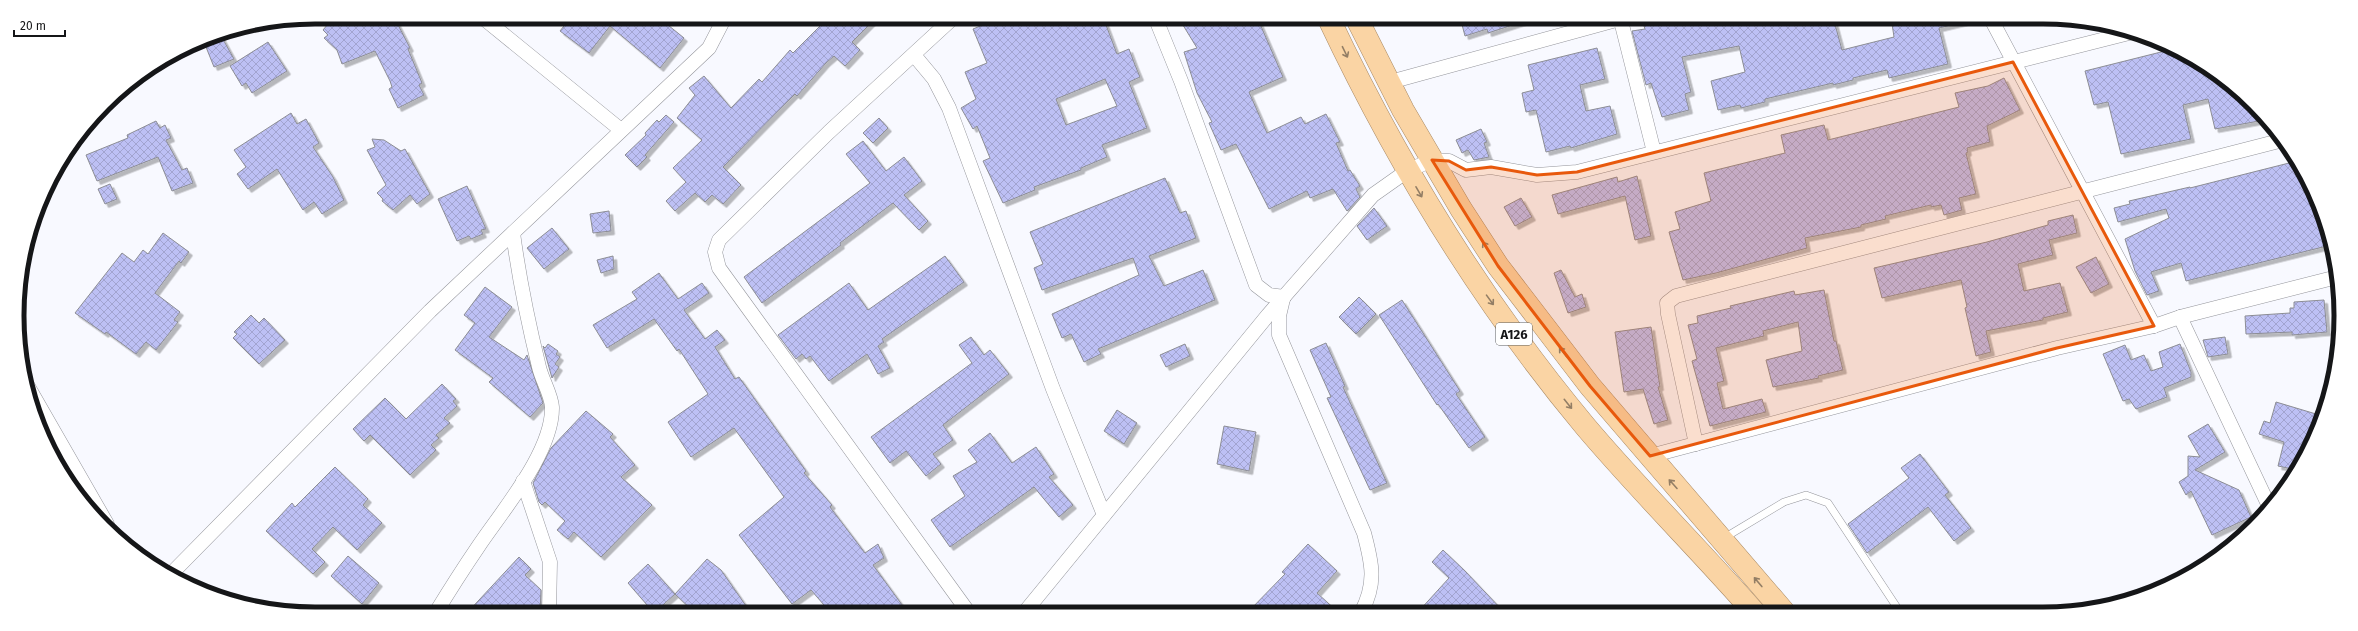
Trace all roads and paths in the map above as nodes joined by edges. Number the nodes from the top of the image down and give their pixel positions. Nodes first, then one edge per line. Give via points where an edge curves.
1 (491, 24) edge
2 (721, 24) edge
3 (947, 24) edge
4 (1158, 24) edge
5 (1331, 24) edge
6 (1360, 24) edge
7 (1600, 24) edge
8 (1623, 24) edge
9 (1994, 24) edge
10 (2121, 35) edge
11 (914, 55) junction
12 (2013, 62) junction
13 (1390, 82) junction
14 (621, 130) junction
15 (2277, 142) edge
16 (1654, 152) junction
17 (1432, 160) junction
18 (1407, 171) junction
19 (2081, 192) junction
20 (513, 233) junction
21 (2332, 278) edge
22 (1284, 297) junction
23 (2180, 317) junction
24 (2154, 326) junction
25 (37, 402) edge
26 (1696, 444) junction
27 (1650, 456) junction
28 (523, 481) junction
29 (2267, 502) edge
30 (101, 513) edge
31 (1104, 514) junction
32 (1722, 540) junction
33 (175, 570) edge
34 (440, 607) edge
35 (549, 607) edge
36 (965, 607) edge
37 (1029, 607) edge
38 (1364, 607) edge
39 (1749, 607) edge
40 (1780, 607) edge
41 (1897, 607) edge

1 - 14 street
2 - 14 street via 709,48
3 - 11 street
4 - 22 street via 1256,285 1269,295
5 -> 18 highway, A126
6 - 13 highway, A126
7 - 13 street
8 - 16 street
9 - 12 street
10 - 12 street
11 - 31 street via 934,79 949,108 1048,374
11 - 36 street via 719,240 715,252 719,268
12 - 16 street
12 - 19 street
13 - 17 highway, A126
14 - 20 street
15 - 19 street
16 - 17 street via 1577,172 1537,175 1491,167 1466,170 1449,161
17 - 18 street
27 -> 17 highway, A126 via 1590,386 1502,272
18 - 22 street via 1373,195
18 -> 39 highway, A126 via 1453,247 1557,391 1614,460
19 - 24 street
19 - 26 street via 1676,296 1667,303 1668,314
20 - 28 street via 524,305 539,368 552,405 550,427 544,445
20 - 33 street via 430,311
21 - 23 street
22 - 31 street
22 - 38 street via 1279,316 1279,334 1364,532 1371,559 1370,597
23 - 24 street
23 - 29 street
24 - 26 street via 2057,348
25 - 30 street
26 - 27 street
32 -> 27 highway, A126
28 - 34 street via 459,574
28 - 35 street via 550,562
31 - 37 street
40 -> 32 highway, A126
32 - 41 lane via 1784,502 1806,495 1828,503

